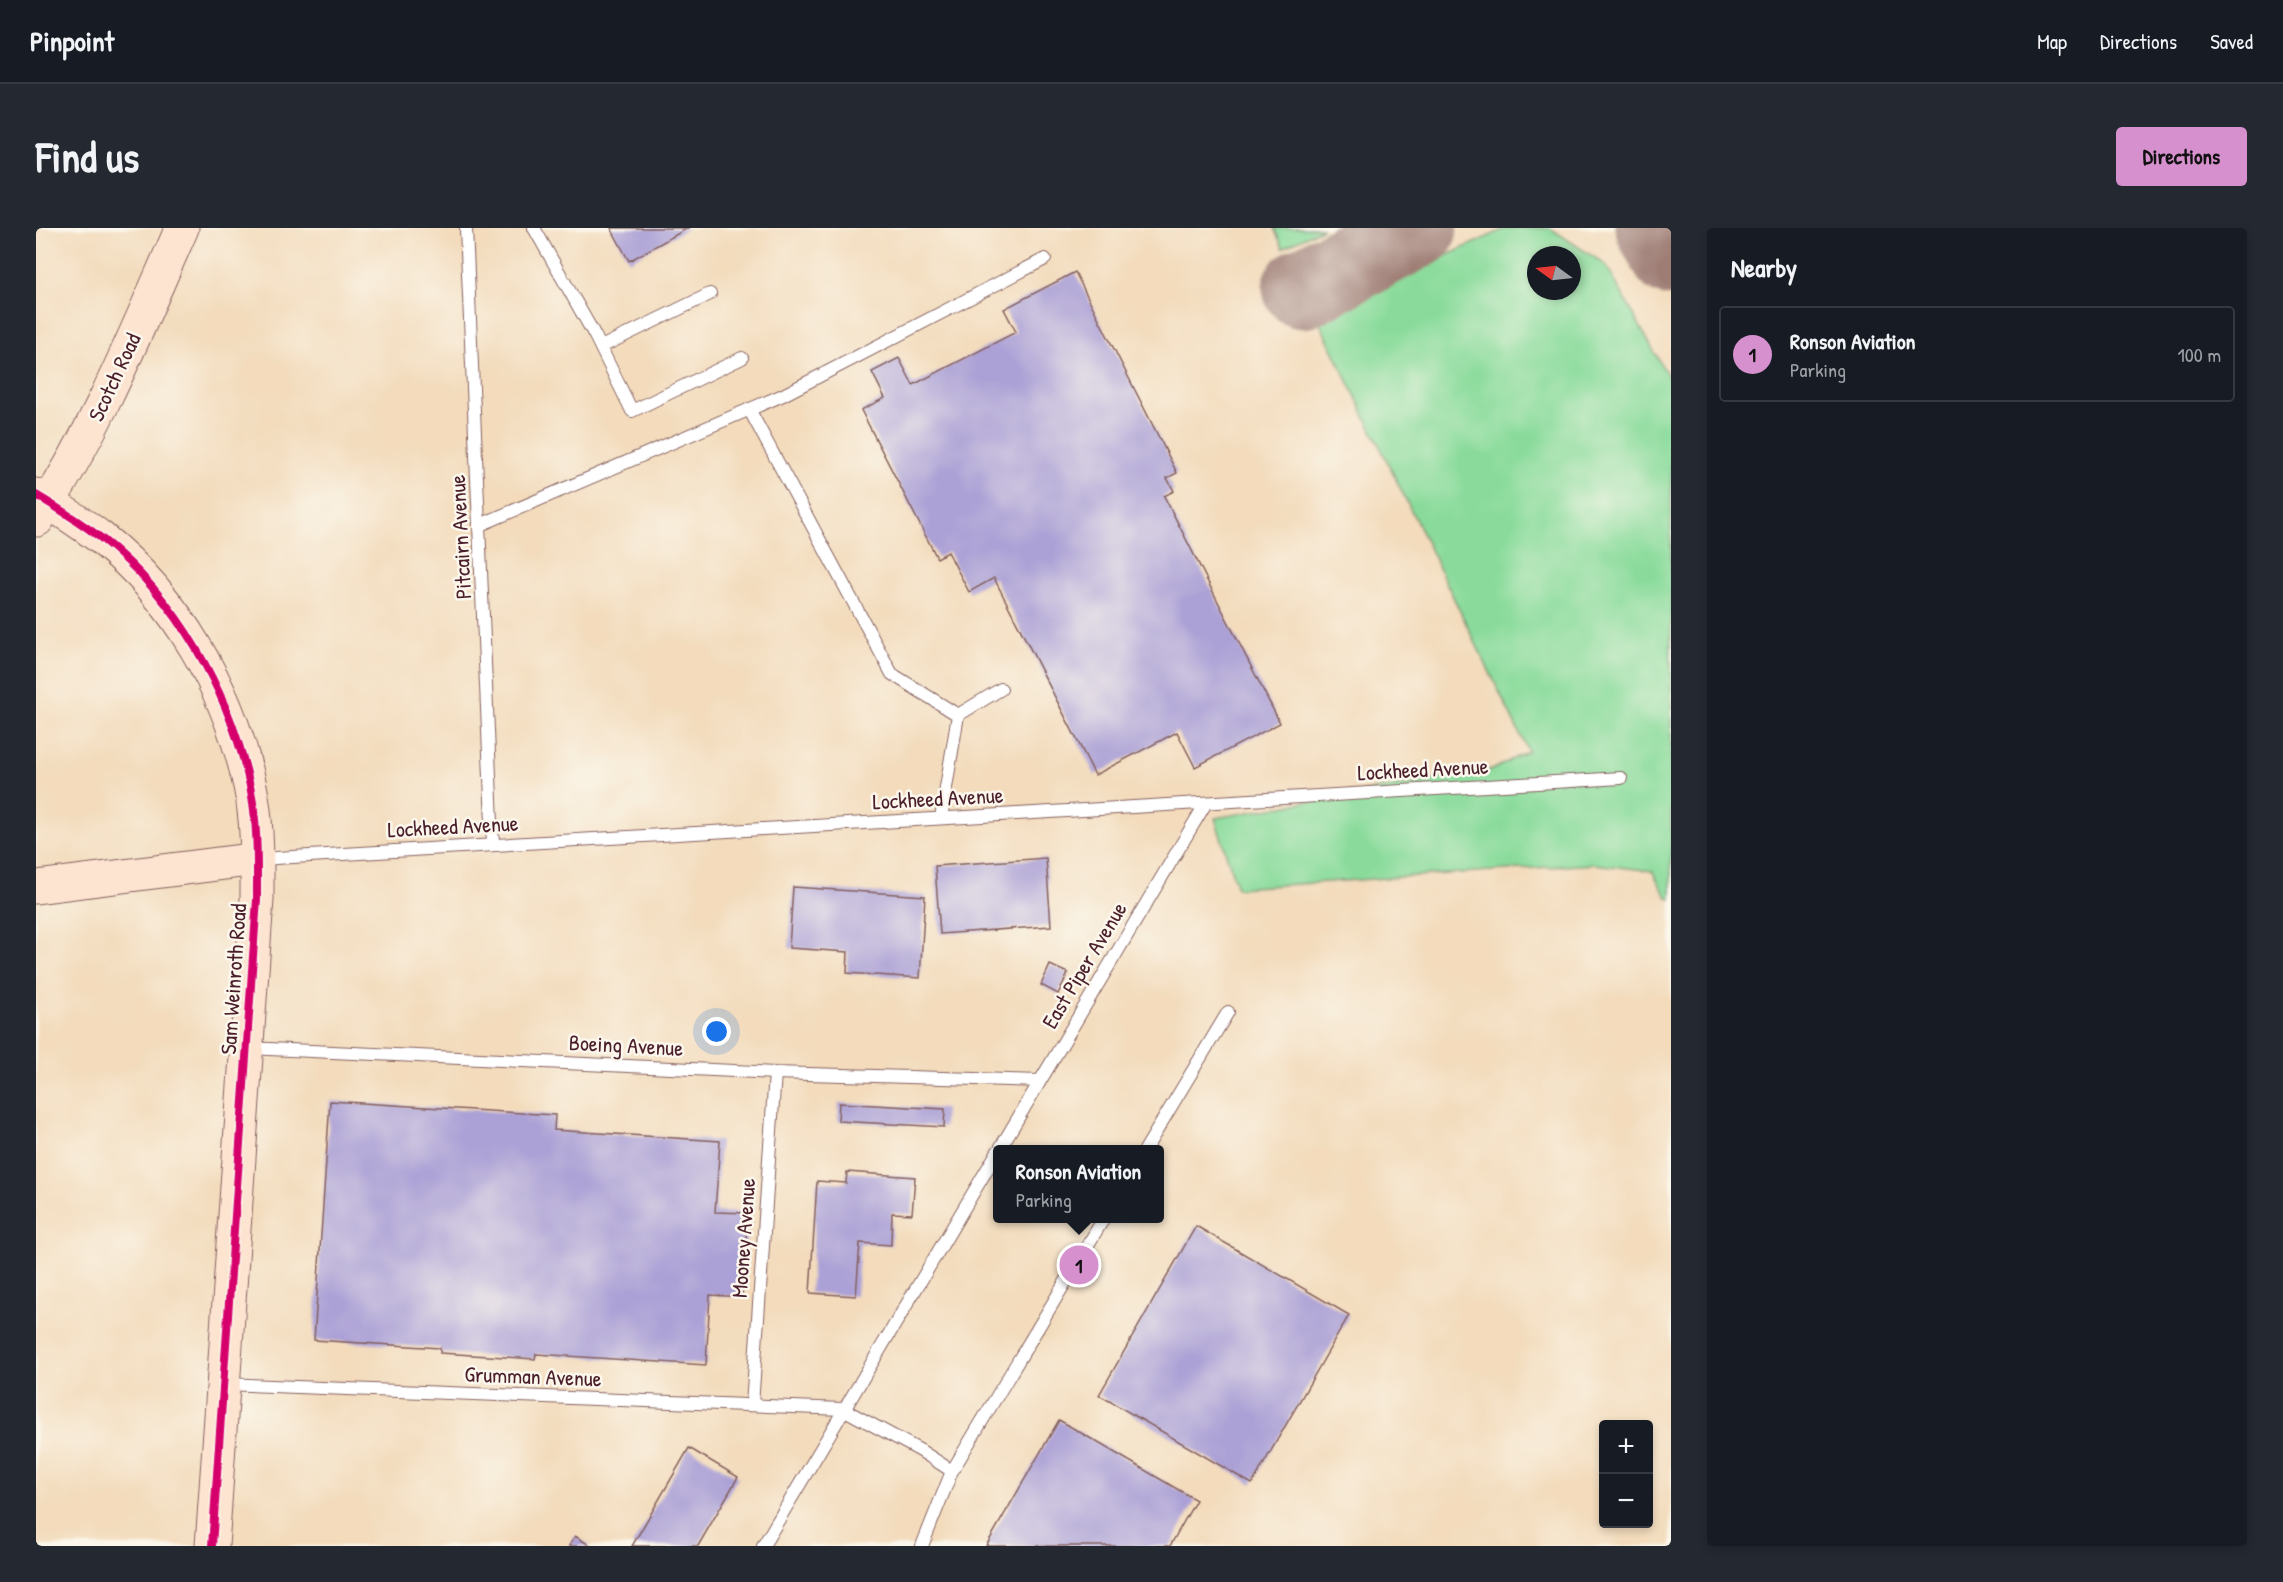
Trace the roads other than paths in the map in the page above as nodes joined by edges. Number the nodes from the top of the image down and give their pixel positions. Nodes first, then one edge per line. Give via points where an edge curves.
1 (182, 228) edge
2 (466, 228) edge
3 (534, 228) edge
4 (1045, 259) dead end
5 (710, 294) dead end
6 (601, 347) junction
7 (742, 358) dead end
8 (749, 410) junction
9 (40, 506) edge
10 (480, 525) junction
11 (1001, 689) dead end
12 (958, 715) junction
13 (1621, 778) dead end
14 (1206, 803) junction
15 (941, 818) junction
16 (493, 845) junction
17 (257, 859) junction
18 (36, 887) edge
19 (1228, 1012) dead end
20 (246, 1048) junction
21 (775, 1073) junction
22 (1040, 1081) junction
23 (1001, 1145) edge
24 (1147, 1145) edge
25 (993, 1158) edge
26 (1101, 1223) edge
27 (222, 1384) junction
28 (752, 1405) junction
29 (843, 1409) junction
30 (952, 1471) junction
31 (212, 1546) edge
32 (763, 1546) edge
33 (922, 1546) edge

1 - 9 street, Scotch Road via 84,440
2 - 10 lane, Pitcairn Avenue
3 - 6 lane
4 - 8 lane
5 - 6 lane
6 - 7 lane via 632,411
8 - 10 lane
8 - 12 lane via 892,674
9 - 17 street, Sam Weinroth Road via 102,539 132,567 188,633 236,733 248,776
10 - 16 lane, Pitcairn Avenue
11 - 12 lane
12 - 15 lane
13 - 14 lane, Lockheed Avenue
14 - 15 lane, Lockheed Avenue
14 - 22 lane, East Piper Avenue
15 - 16 lane, Lockheed Avenue
16 - 17 lane, Lockheed Avenue
17 - 18 street
17 - 20 street, Sam Weinroth Road
19 - 24 lane
20 - 21 lane, Boeing Avenue
20 - 27 street, Sam Weinroth Road
21 - 22 lane, Boeing Avenue
21 - 28 lane, Mooney Avenue
22 - 23 lane, East Piper Avenue
25 - 29 lane, East Piper Avenue
26 - 30 lane
27 - 28 lane, Grumman Avenue
27 - 31 street, Sam Weinroth Road
28 - 29 lane, Grumman Avenue
29 - 30 lane
29 - 32 lane, East Piper Avenue
30 - 33 lane

